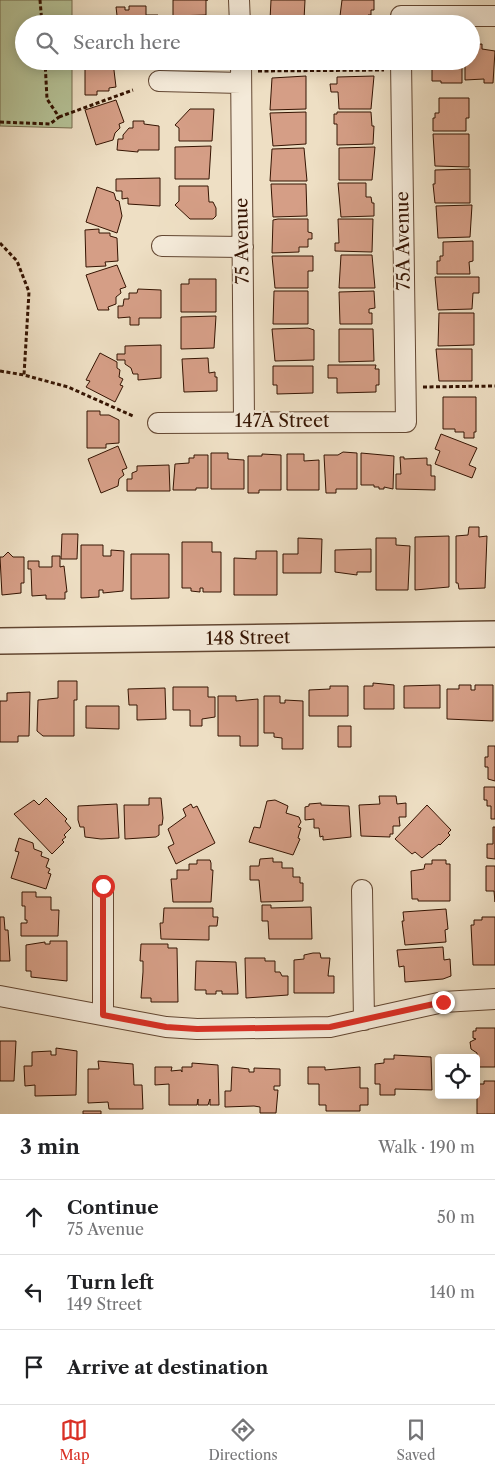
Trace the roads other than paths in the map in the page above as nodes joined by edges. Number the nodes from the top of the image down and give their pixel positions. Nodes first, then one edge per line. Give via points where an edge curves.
1 (239, 0) edge
2 (401, 13) edge
3 (240, 15) edge
4 (464, 15) edge
5 (480, 16) edge
6 (495, 16) edge
7 (396, 70) edge
8 (245, 72) edge
9 (159, 81) dead end
10 (162, 246) dead end
11 (242, 247) junction
12 (244, 421) junction
13 (406, 422) joint
14 (158, 423) dead end
15 (495, 634) edge
16 (0, 642) edge
17 (103, 886) dead end
18 (362, 890) dead end
19 (0, 996) edge
20 (495, 999) edge
21 (103, 1015) junction
22 (364, 1020) junction

1 - 3 street
2 - 4 street
5 - 6 street
7 - 13 street, 75A Avenue
8 - 9 street
8 - 11 street, 75 Avenue
10 - 11 street
11 - 12 street, 75 Avenue
12 - 13 street, 147A Street
12 - 14 street, 147A Street
15 - 16 street, 148 Street
17 - 21 street
18 - 22 street
19 - 21 street
20 - 22 street via 443,1002
21 - 22 street via 166,1027 197,1029 330,1027

